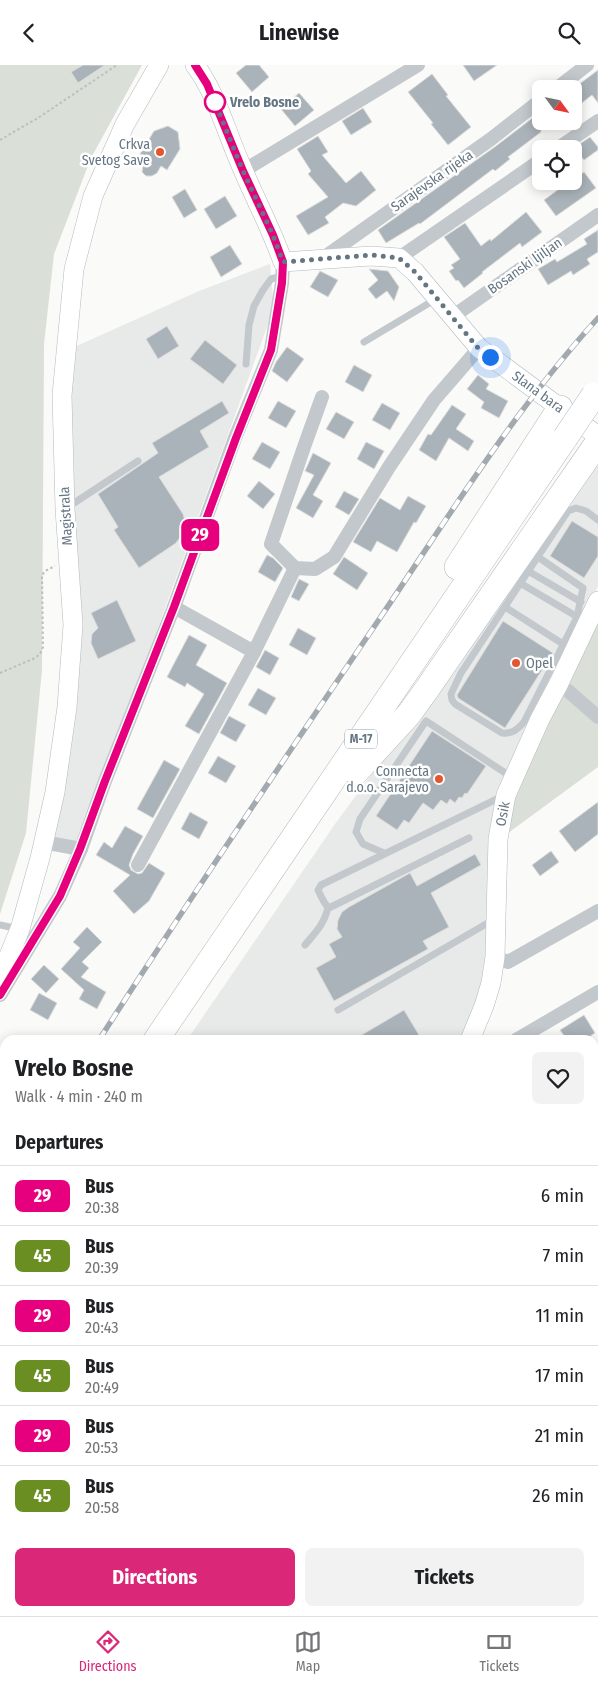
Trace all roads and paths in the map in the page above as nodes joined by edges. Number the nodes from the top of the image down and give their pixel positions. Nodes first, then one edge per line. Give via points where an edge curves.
1 (117, 65) edge
2 (159, 65) edge
3 (195, 65) edge
4 (418, 65) edge
5 (587, 65) edge
6 (568, 80) edge
7 (532, 107) edge
8 (598, 121) edge
9 (0, 140) edge
10 (571, 140) edge
11 (532, 166) edge
12 (243, 171) junction
13 (598, 215) edge
14 (399, 258) junction
15 (321, 259) junction
16 (282, 269) junction
17 (436, 299) junction
18 (452, 317) junction
19 (364, 342) dead end
20 (478, 348) junction
21 (246, 364) dead end
22 (322, 397) dead end
23 (597, 400) edge
24 (560, 408) junction
25 (598, 436) edge
26 (580, 442) edge
27 (138, 461) dead end
28 (66, 509) junction
29 (598, 520) edge
30 (538, 557) junction
31 (69, 561) junction
32 (295, 568) junction
33 (528, 571) junction
34 (520, 583) junction
35 (590, 601) edge
36 (174, 607) junction
37 (505, 607) junction
38 (583, 619) junction
39 (563, 644) junction
40 (254, 652) junction
41 (0, 673) edge
42 (560, 683) junction
43 (598, 717) edge
44 (350, 768) junction
45 (510, 786) junction
46 (469, 838) dead end
47 (43, 842) junction
48 (80, 849) junction
49 (384, 853) junction
50 (138, 865) dead end
51 (328, 907) junction
52 (598, 911) edge
53 (496, 919) junction
54 (0, 925) edge
55 (20, 929) junction
56 (305, 945) dead end
57 (495, 957) junction
58 (0, 977) edge
59 (598, 992) edge
60 (0, 995) edge
61 (338, 1010) dead end
62 (160, 1035) edge
63 (181, 1035) edge
64 (472, 1035) edge
65 (525, 1035) edge

1 - 9 path
2 - 28 main road, Magistrala via 124,124 92,196 74,269 62,395
3 - 12 main road via 207,84
4 - 12 street
5 - 6 street
7 - 15 street, Sarajevska rijeka
8 - 10 street
11 - 14 street
12 - 16 main road via 273,235
13 - 18 street, Bosanski ljiljan
14 - 15 main road via 371,255
14 - 17 main road, Slana bara
15 - 16 main road
16 - 21 lane via 271,279 254,306
16 - 36 street via 271,350
17 - 18 main road, Slana bara
17 - 19 lane
18 - 20 main road, Slana bara
20 - 24 main road, Slana bara
20 - 32 street via 434,400 388,467 334,557 315,569
22 - 32 street via 272,544
23 - 26 highway, M-17, bridge
24 - 25 main road, Slana bara
24 - 44 highway via 386,677 372,701
26 - 44 highway, M-17
26 - 44 highway via 427,689 408,714
27 - 28 lane
28 - 31 main road, Magistrala
29 - 30 lane via 576,508 568,511
30 - 33 lane
30 - 35 lane via 583,588
31 - 41 path via 42,575 43,647 40,654
31 - 47 main road, Magistrala via 73,625 67,707 55,792
32 - 40 street
33 - 34 lane
33 - 35 lane
34 - 37 lane
34 - 38 lane
35 - 38 main road, Osik
36 - 40 street
36 - 48 street
37 - 39 lane
37 - 39 lane via 461,673 451,694 455,704 502,733 510,734 524,722
38 - 39 lane
38 - 42 main road, Osik
40 - 50 street
42 - 43 street
42 - 45 main road, Osik
44 - 62 highway, M-17
44 - 63 highway, M-17
45 - 49 lane
45 - 49 lane via 426,721 360,819 356,832 363,844
45 - 53 main road, Osik via 498,839
46 - 51 lane
47 - 48 street
47 - 55 main road, Magistrala
48 - 60 street via 60,896
49 - 51 lane via 320,885 318,890
51 - 56 lane via 322,924
52 - 57 street via 508,962
53 - 57 main road, Osik
53 - 61 lane
54 - 55 lane
55 - 58 main road, Magistrala
57 - 64 main road, Osik via 491,983
59 - 65 street

